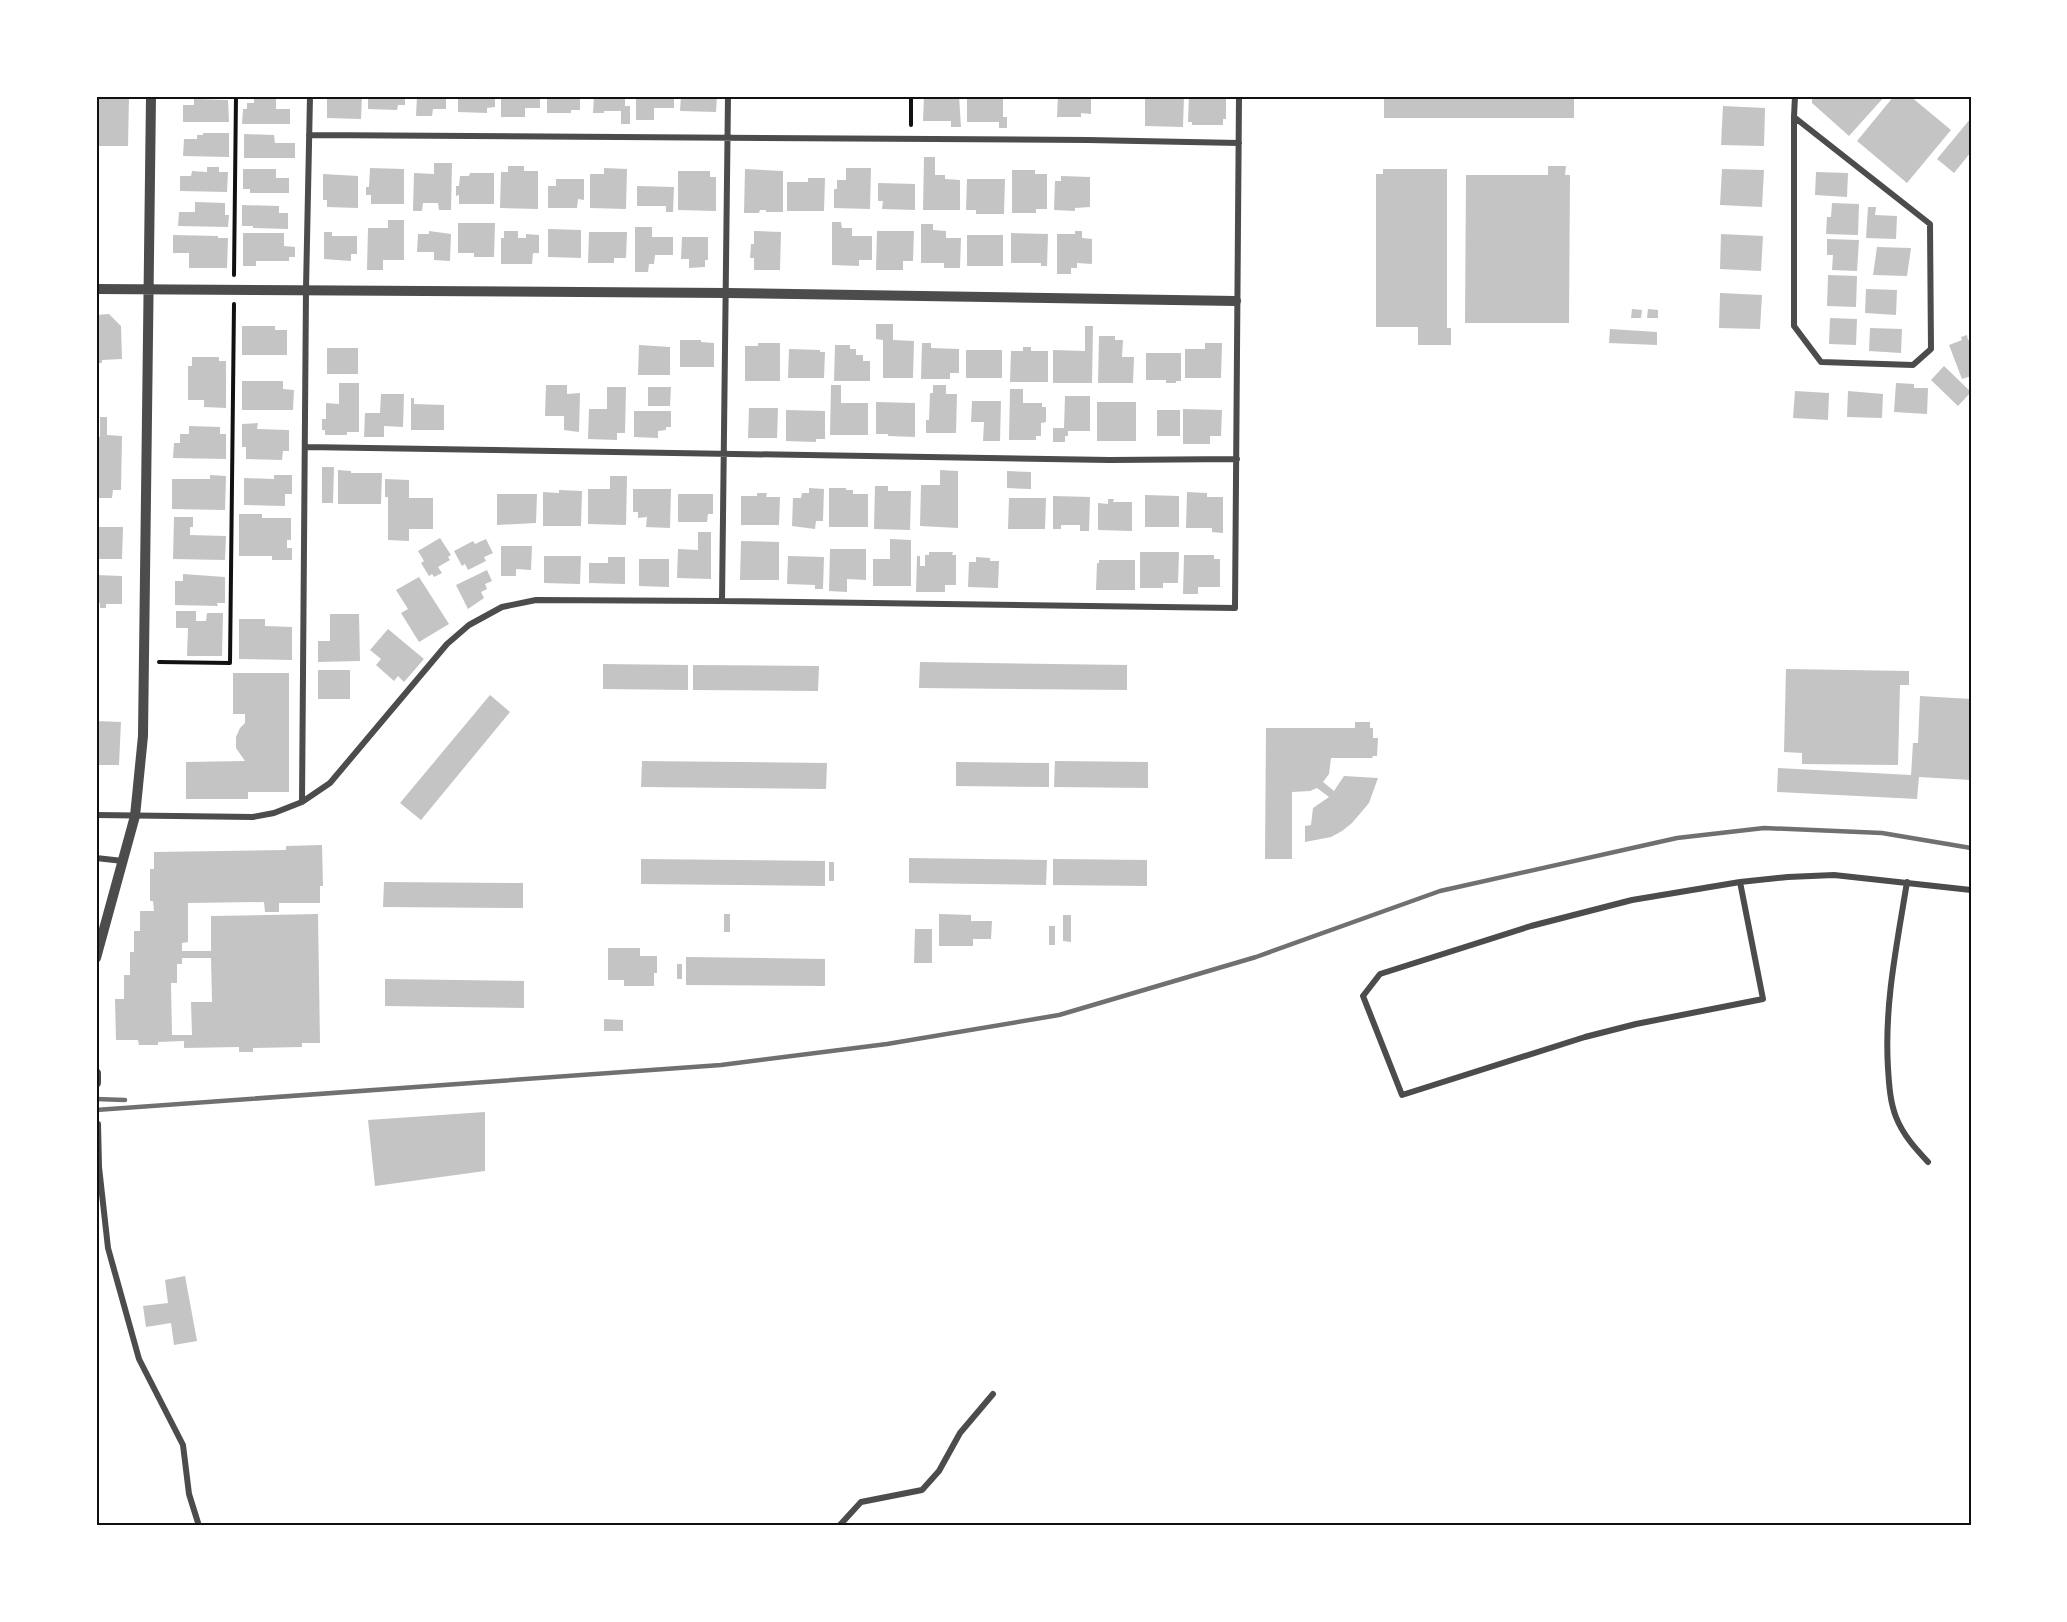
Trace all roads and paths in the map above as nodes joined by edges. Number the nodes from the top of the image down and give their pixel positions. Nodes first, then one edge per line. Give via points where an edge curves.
1 (151, 96) edge
2 (236, 96) edge
3 (310, 96) edge
4 (728, 96) edge
5 (911, 96) edge
6 (1239, 96) edge
7 (1795, 96) edge
8 (1794, 117) junction
9 (309, 135) junction
10 (728, 138) junction
11 (911, 139) junction
12 (1239, 143) junction
13 (149, 288) junction
14 (96, 289) edge
15 (234, 289) junction
16 (306, 289) junction
17 (727, 293) junction
18 (1236, 301) junction
19 (306, 447) junction
20 (723, 453) junction
21 (1237, 459) junction
22 (722, 601) junction
23 (144, 662) junction
24 (302, 802) junction
25 (96, 815) edge
26 (135, 816) junction
27 (96, 858) edge
28 (123, 861) junction
29 (1740, 882) junction
30 (1907, 882) junction
31 (1971, 890) edge
32 (96, 958) edge
33 (96, 1072) edge
34 (96, 1083) edge
35 (98, 1124) dead end
36 (1928, 1162) dead end
37 (993, 1394) dead end
38 (199, 1526) edge
39 (839, 1526) edge

1 - 13 street
2 - 15 path
3 - 9 street
4 - 10 street
5 - 11 path
6 - 12 street
7 - 8 street
8 - 8 street via 1930,224 1931,349 1913,365 1821,362 1794,326
9 - 10 street
9 - 16 street
10 - 11 street
10 - 17 street
11 - 12 street
12 - 18 street
13 - 14 street
13 - 15 street
13 - 23 street
15 - 16 street
15 - 23 path via 230,663
16 - 17 street
16 - 19 street
17 - 18 street
17 - 20 street
18 - 21 street
19 - 20 street
19 - 24 street
20 - 21 street
20 - 22 street
21 - 22 street via 1235,608
22 - 24 street via 536,600 501,607 469,625 447,644 330,783
23 - 26 street via 143,736
24 - 26 street via 252,817
25 - 26 street
26 - 28 street
27 - 28 street
28 - 32 street
29 - 29 street via 1586,910 1380,974 1363,996 1402,1095 1585,1037 1763,999
29 - 30 street via 1834,875
30 - 31 street
30 - 36 street via 1887,1021 1889,1089 1896,1118 1909,1142
33 - 34 street
35 - 38 street via 108,1248 139,1359 183,1445 189,1494
37 - 39 street via 960,1433 939,1471 922,1490 861,1502

